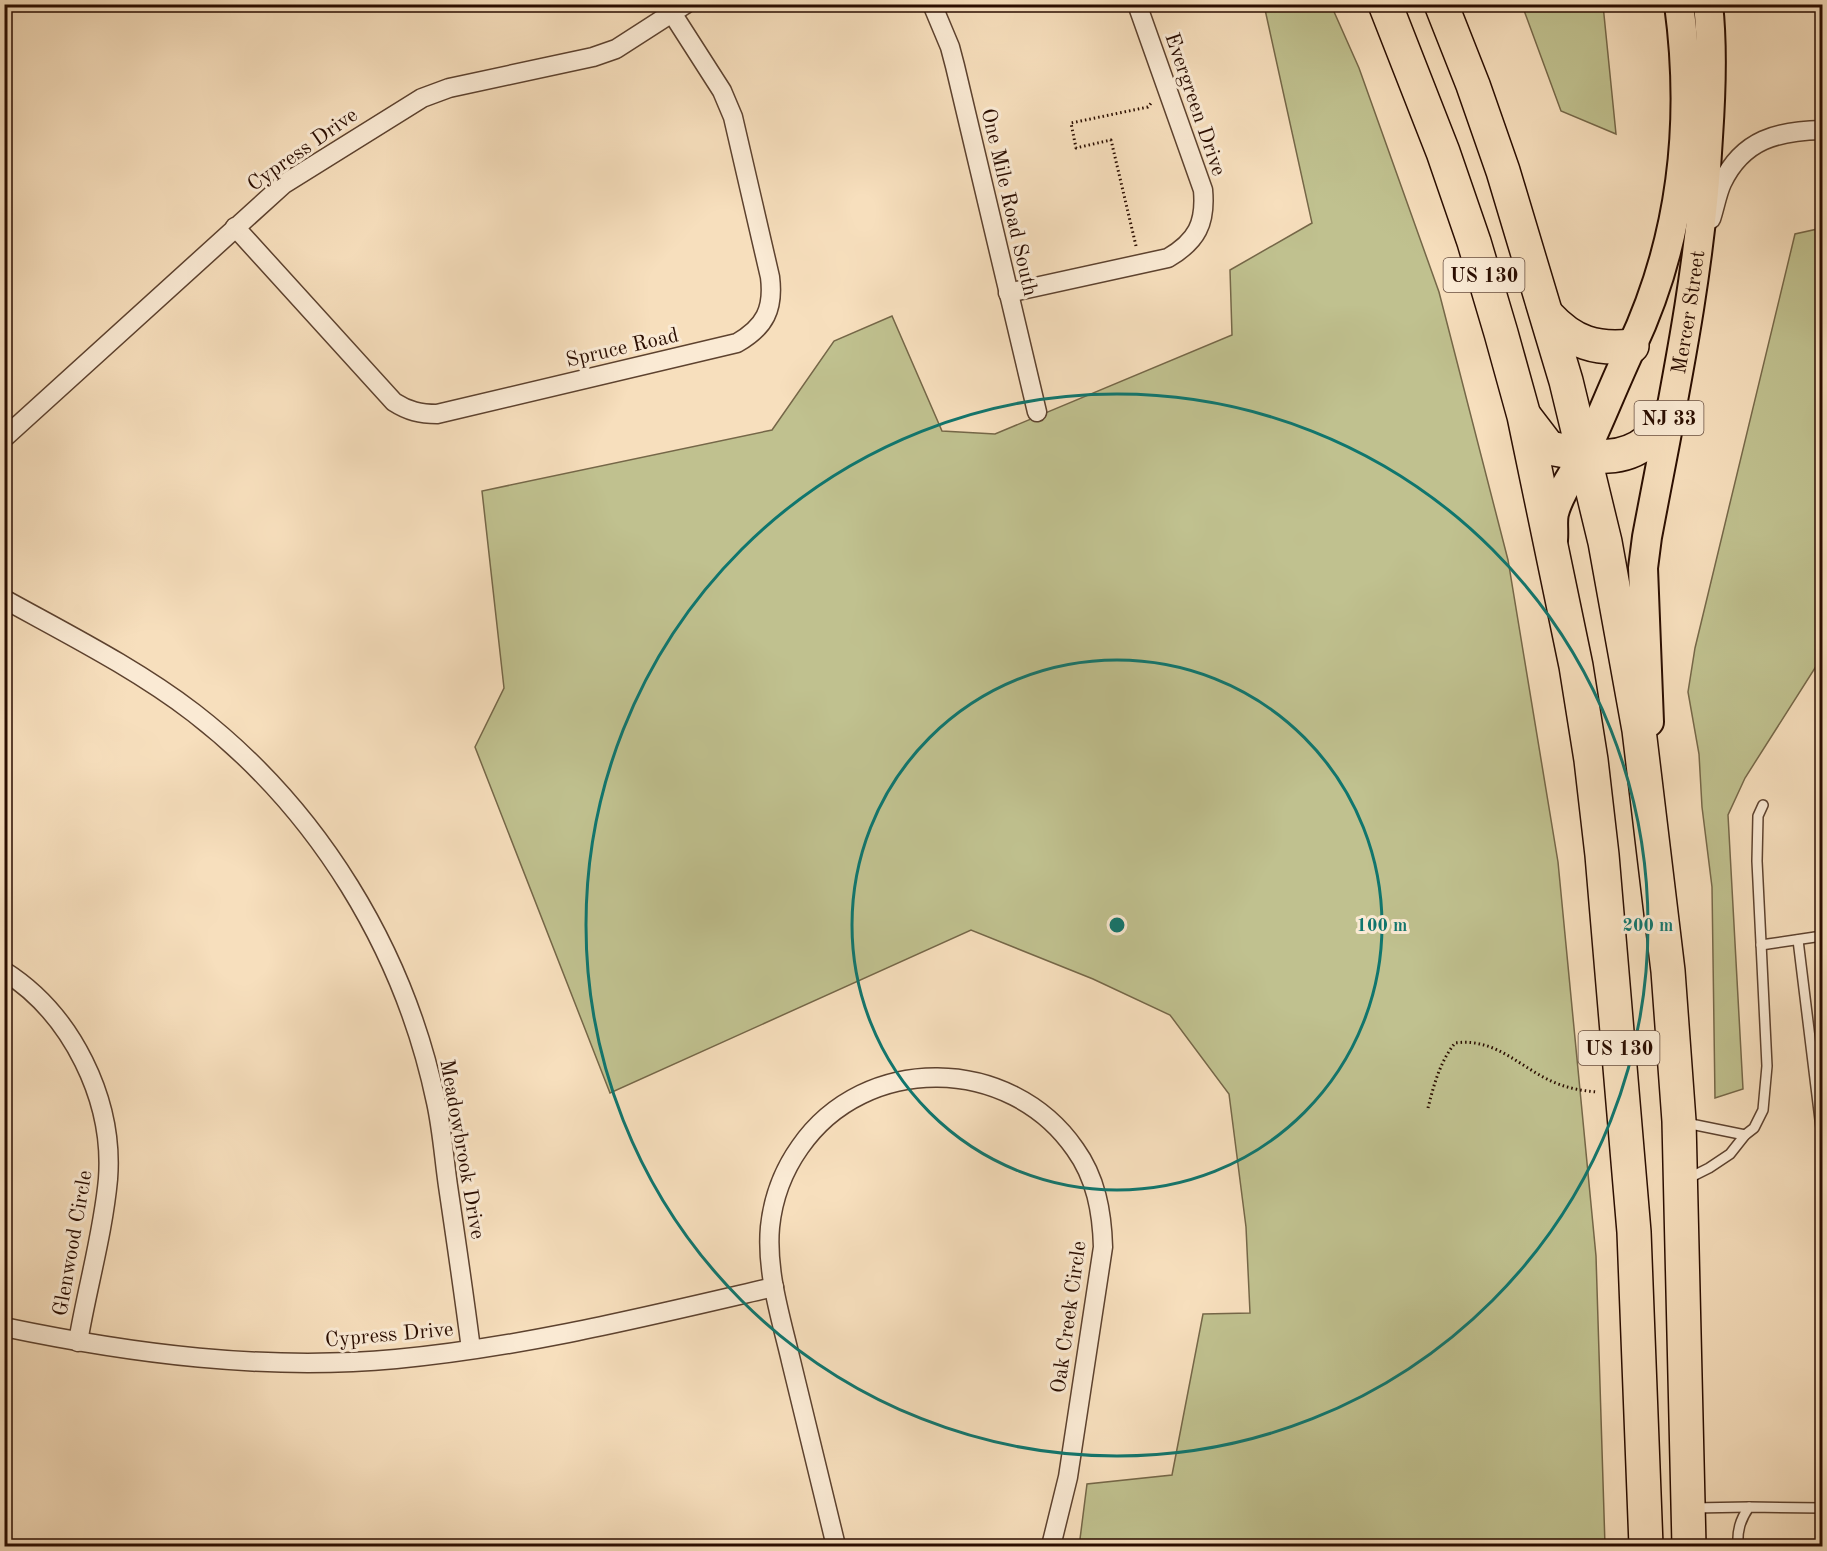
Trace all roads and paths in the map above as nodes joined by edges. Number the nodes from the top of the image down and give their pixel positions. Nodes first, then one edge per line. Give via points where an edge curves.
1 (932, 4) edge
2 (1137, 4) edge
3 (1385, 4) edge
4 (1441, 4) edge
5 (1679, 4) edge
6 (1708, 4) edge
7 (679, 9) edge
8 (1152, 102) dead end
9 (1822, 130) edge
10 (235, 227) junction
11 (1136, 246) dead end
12 (1696, 272) junction
13 (1008, 293) junction
14 (1548, 316) junction
15 (1632, 346) junction
16 (1671, 411) junction
17 (1037, 412) dead end
18 (1524, 416) junction
19 (4, 438) edge
20 (1584, 453) junction
21 (1553, 554) junction
22 (4, 599) edge
23 (1763, 805) dead end
24 (1652, 832) junction
25 (1822, 936) edge
26 (1798, 940) junction
27 (1761, 945) junction
28 (4, 971) edge
29 (1623, 1094) junction
30 (1428, 1108) dead end
31 (1679, 1121) junction
32 (1745, 1135) junction
33 (1822, 1136) edge
34 (1682, 1181) junction
35 (774, 1287) junction
36 (4, 1327) edge
37 (78, 1342) junction
38 (471, 1349) junction
39 (1749, 1507) junction
40 (1688, 1508) junction
41 (1822, 1508) edge
42 (836, 1546) edge
43 (1052, 1546) edge
44 (1646, 1546) edge
45 (1689, 1546) edge
46 (1738, 1546) edge

1 - 13 street, One Mile Road South via 955,66
2 - 13 street, Evergreen Drive via 1203,190 1201,224 1183,249 1168,258
3 - 18 highway, US 130 via 1474,242
4 - 14 highway, US 130 via 1503,171
5 - 15 main road, Mercer Street / NJ 33 via 1686,78 1682,167 1665,262
6 - 12 main road, Mercer Street / NJ 33 via 1711,92
7 - 10 street, Cypress Drive via 616,48 593,57 449,88 422,98 284,184
7 - 10 street, Spruce Road via 733,117 770,277 769,310 756,329 736,343 424,414 394,402
8 - 11 path via 1148,107 1071,123 1076,148 1111,140
9 - 12 street via 1774,135 1740,157 1721,184
10 - 19 street, Cypress Drive
12 - 16 main road, Mercer Street / NJ 33
13 - 17 street, One Mile Road South
14 - 15 highway via 1574,338 1591,345
14 - 20 highway, US 130
15 - 20 main road, Mercer Street / NJ 33
16 - 20 highway via 1650,440 1626,455
16 - 24 main road, Mercer Street / NJ 33 via 1643,568
18 - 20 highway via 1549,448
18 - 21 highway, US 130
20 - 21 main road, Mercer Street / NJ 33 via 1562,490 1554,515
20 - 24 highway, US 130 via 1605,542 1639,730
21 - 29 highway, US 130 via 1591,760
22 - 38 street, Meadowbrook Drive via 101,651 194,713 276,789 340,871 385,951 423,1047 436,1103
23 - 27 lane via 1758,816 1757,861
24 - 31 highway, US 130 via 1668,970
25 - 26 lane
26 - 27 lane
26 - 33 lane
27 - 32 lane via 1767,1066 1763,1110 1754,1128
28 - 37 street, Glenwood Circle via 59,1021 91,1077 102,1112 108,1144 108,1177
29 - 30 path via 1561,1085 1494,1047 1471,1041 1455,1043 1446,1055
29 - 44 highway, US 130 via 1634,1232
31 - 32 lane
31 - 34 highway, US 130
32 - 34 lane via 1730,1154
34 - 40 highway, US 130
35 - 38 street, Cypress Drive via 584,1330
35 - 42 street, Oak Creek Circle
35 - 43 street, Oak Creek Circle via 770,1228 780,1181 807,1136 825,1117 859,1095 910,1078 963,1079 1017,1097 1058,1127 1088,1171 1098,1198 1103,1247 1068,1477
36 - 37 street, Cypress Drive
37 - 38 street, Cypress Drive via 208,1359 268,1362 395,1359
39 - 40 lane
39 - 41 lane
39 - 46 lane via 1737,1532
40 - 45 highway, US 130

